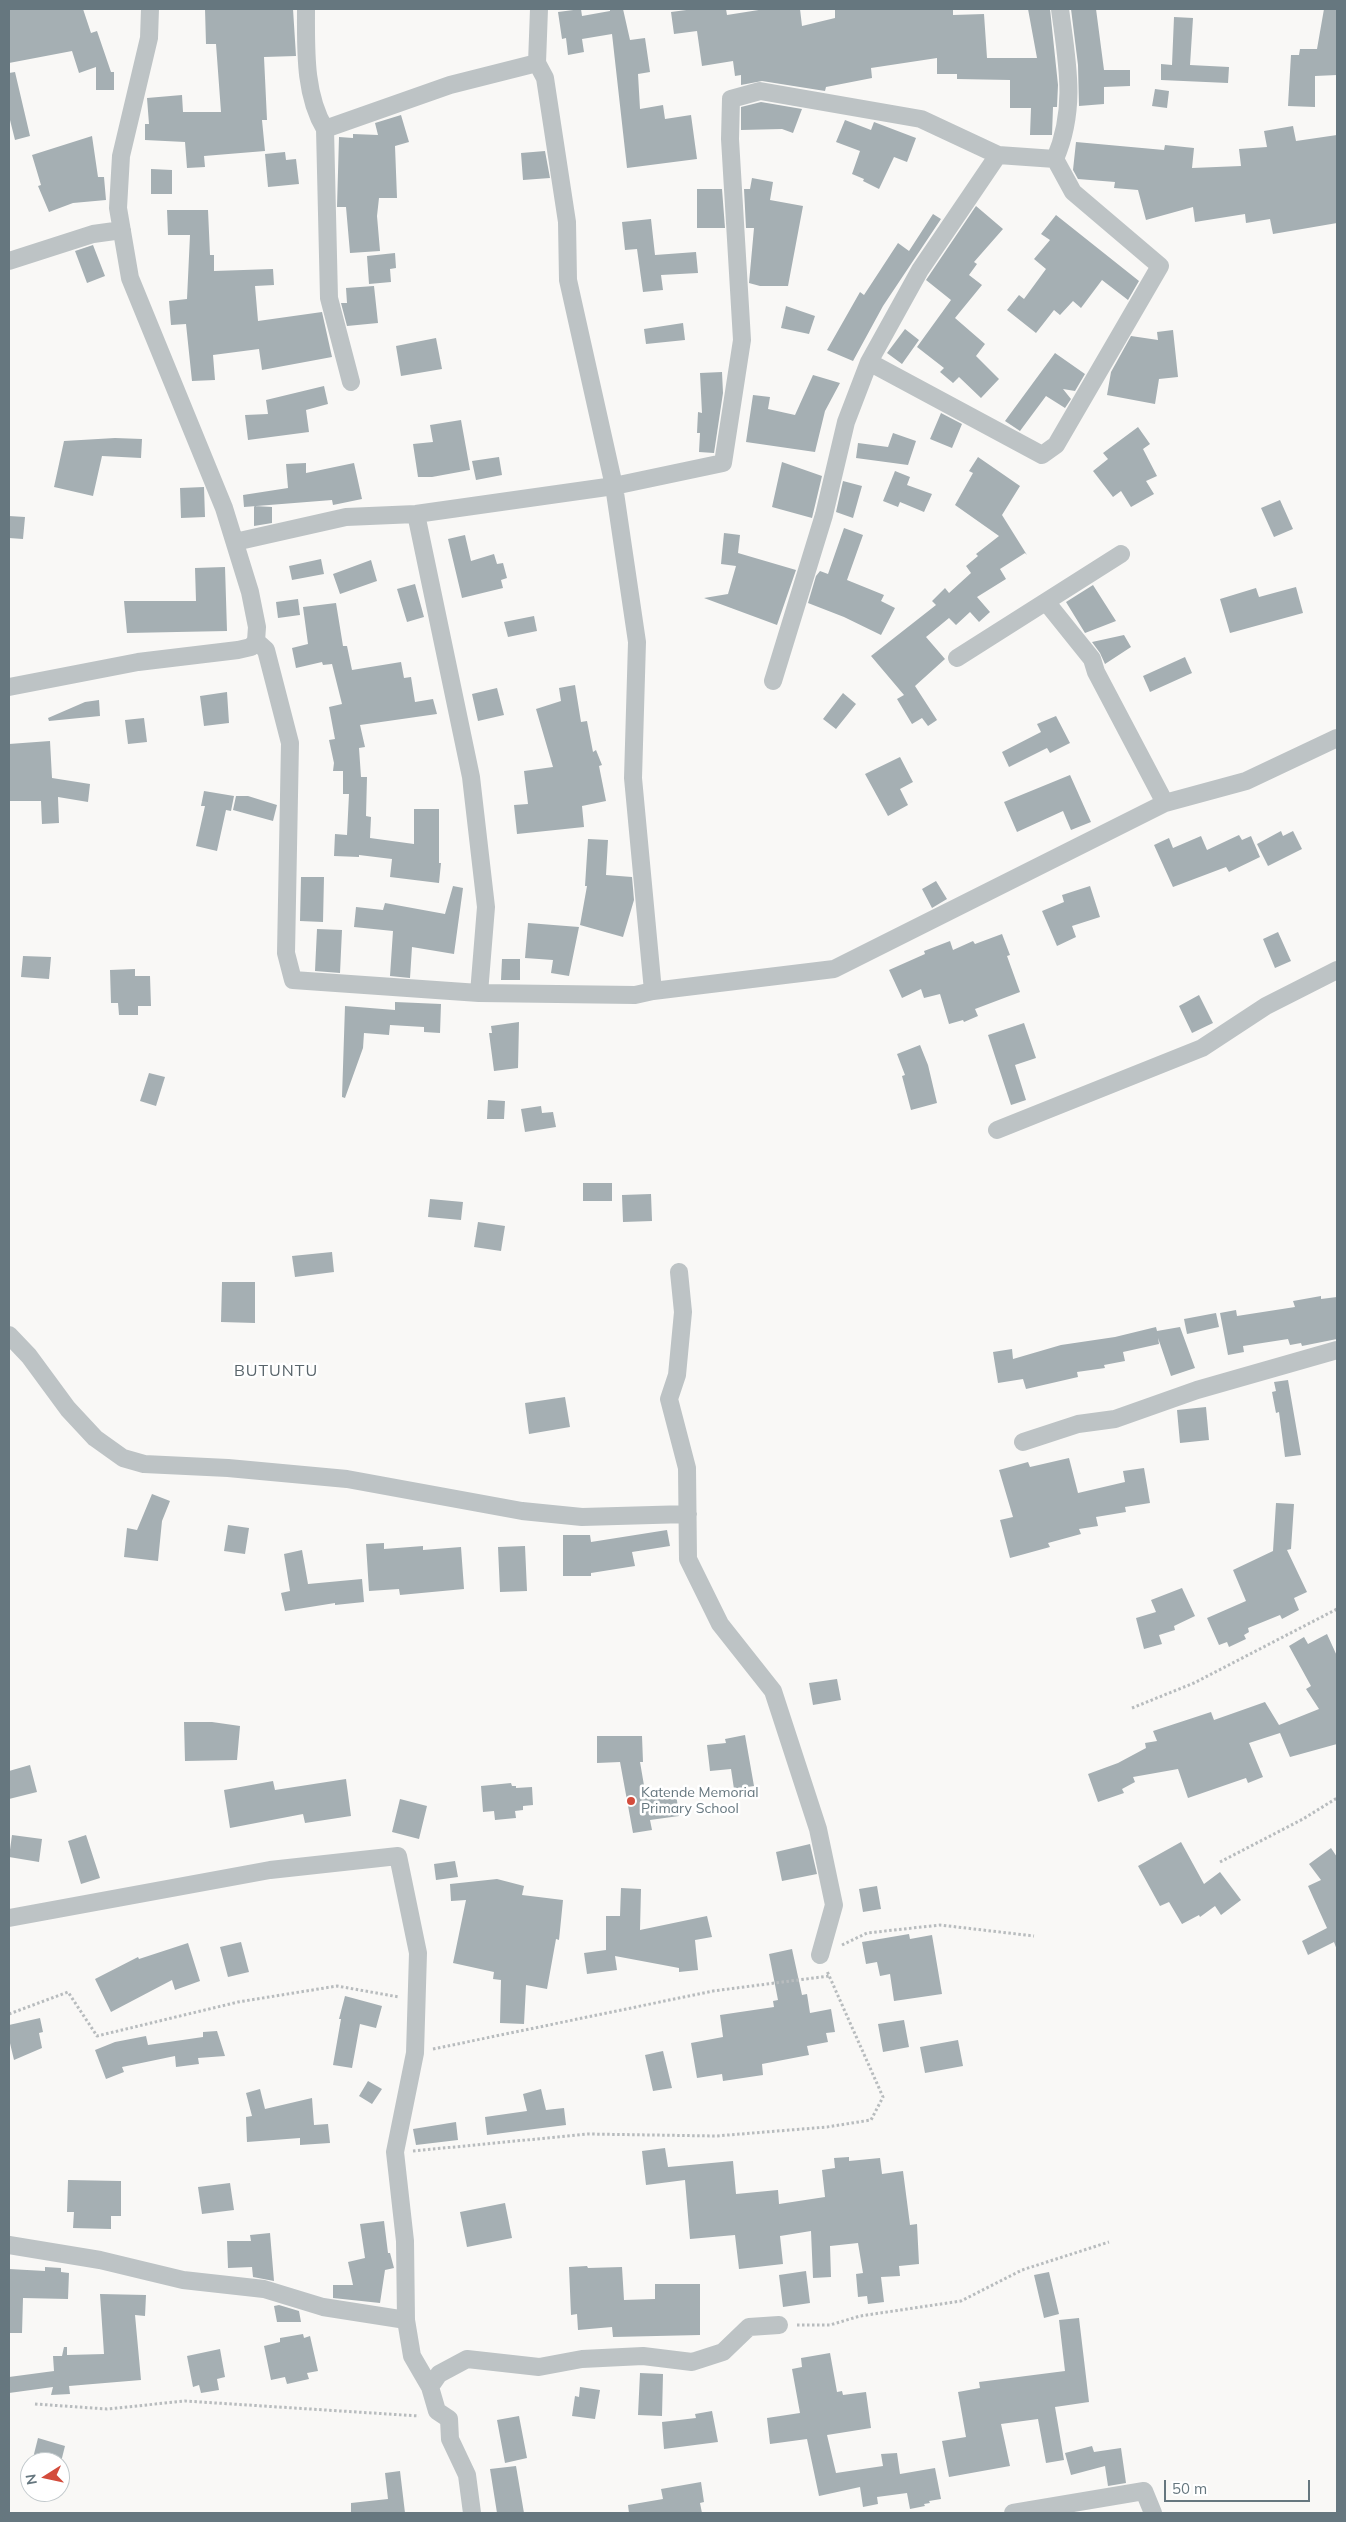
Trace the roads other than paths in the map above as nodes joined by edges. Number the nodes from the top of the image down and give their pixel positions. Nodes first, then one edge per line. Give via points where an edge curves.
1 (150, 9) edge
2 (306, 9) edge
3 (539, 9) edge
4 (1060, 9) edge
5 (537, 63) junction
6 (326, 129) junction
7 (998, 155) junction
8 (1055, 159) junction
9 (122, 230) junction
10 (9, 261) edge
11 (869, 362) junction
12 (351, 382) dead end
13 (614, 486) junction
14 (416, 514) junction
15 (235, 542) junction
16 (1121, 554) dead end
17 (1047, 603) junction
18 (256, 641) junction
19 (956, 658) dead end
20 (773, 681) dead end
21 (9, 688) edge
22 (1337, 738) edge
23 (1165, 803) junction
24 (1337, 970) edge
25 (653, 990) junction
26 (479, 993) junction
27 (998, 1130) dead end
28 (679, 1272) dead end
29 (9, 1335) edge
30 (1337, 1350) edge
31 (1023, 1442) dead end
32 (688, 1514) junction
33 (9, 1918) edge
34 (820, 1955) road end
35 (9, 2245) edge
36 (406, 2320) junction
37 (779, 2325) road end
38 (430, 2387) junction
39 (472, 2513) edge
40 (1013, 2513) edge
41 (1153, 2513) edge

1 - 9 street via 147,47 121,156 118,208
2 - 6 street via 306,54 316,113
3 - 5 street
4 - 8 street via 1069,82 1065,136
5 - 6 street via 450,85
5 - 13 street via 545,78 567,222 568,280
6 - 12 street via 329,298
7 - 8 street
7 - 11 street via 920,270
7 - 13 street via 921,119 760,91 731,99 730,139 742,340 724,464
8 - 11 street via 1073,192 1160,266 1056,445 1042,455
9 - 10 street via 93,234
9 - 15 street via 130,278
11 - 20 street via 846,422 824,515
13 - 14 street
13 - 25 street via 637,642 633,778
14 - 15 street via 346,517
14 - 26 street via 472,777 486,907
15 - 18 street via 250,592 257,627
16 - 17 street
17 - 19 street
17 - 23 street via 1092,659
18 - 21 street via 251,647 238,650 138,662
18 - 26 street via 266,650 290,743 286,953 293,980
22 - 23 street via 1246,782
23 - 25 street via 834,969
24 - 27 street via 1266,1006 1202,1048
25 - 26 street via 635,996
28 - 32 street via 683,1312 677,1375 669,1399 687,1468
29 - 32 street via 95,1438 123,1458 137,1462 347,1479 522,1511 582,1517
30 - 31 street via 1197,1390 1115,1419 1078,1424
32 - 34 street via 688,1559 720,1624 773,1692 818,1829 834,1905
33 - 36 street via 270,1870 398,1856 418,1953 415,2053 395,2152 405,2241
35 - 36 street via 100,2260 183,2280 264,2289 323,2307
36 - 38 street via 412,2356
37 - 38 street via 749,2327 723,2352 692,2362 643,2356 582,2359 539,2367 468,2359 439,2374
38 - 39 street via 437,2410 450,2418 450,2440 467,2475
40 - 41 street via 1144,2491

